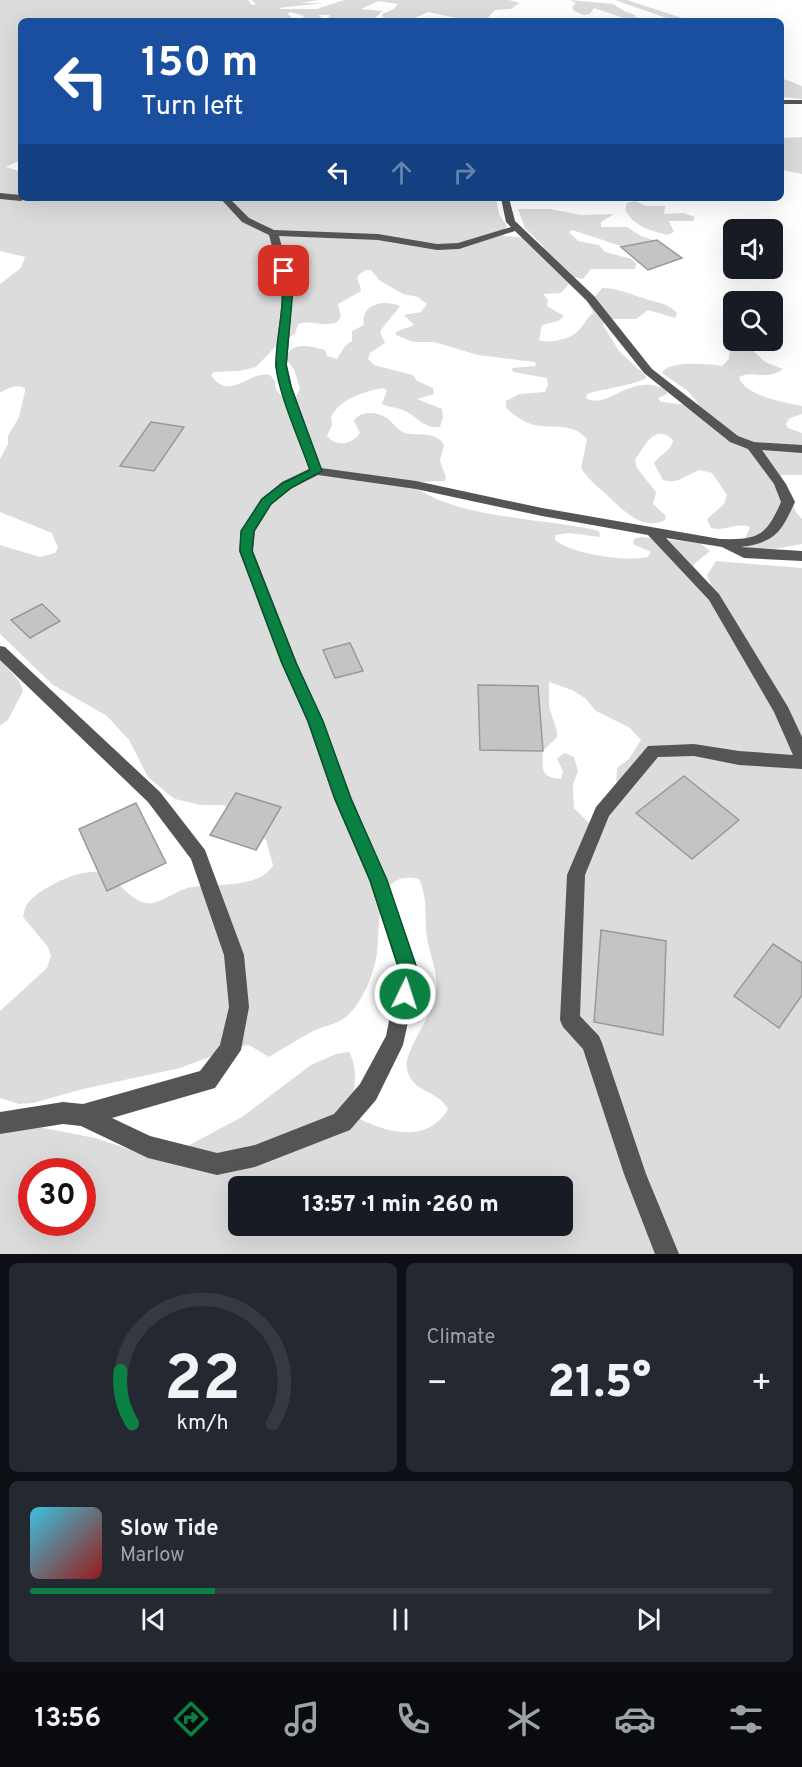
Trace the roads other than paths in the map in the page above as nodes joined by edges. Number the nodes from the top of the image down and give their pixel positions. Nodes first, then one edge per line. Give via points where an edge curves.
1 (784, 102) edge
2 (802, 102) edge
3 (0, 196) edge
4 (18, 197) edge
5 (226, 201) edge
6 (505, 201) edge
7 (516, 228) junction
8 (273, 233) junction
9 (752, 446) junction
10 (802, 449) edge
11 (316, 471) junction
12 (652, 531) junction
13 (720, 543) junction
14 (802, 556) edge
15 (0, 651) edge
16 (802, 756) edge
17 (802, 762) edge
18 (83, 1114) junction
19 (0, 1123) edge
20 (667, 1254) edge

1 - 2 street
3 - 4 street
5 - 8 street via 251,226
6 - 7 street via 506,212
7 - 8 street via 459,246 437,247 378,237
7 - 9 street via 590,298 648,371 734,439
8 - 11 street via 288,289 281,365
9 - 10 street
9 - 13 street via 780,484 788,502 775,530 743,544
11 - 12 street via 416,485
11 - 18 street via 287,485 266,502 248,531 246,551 378,880 409,972 396,1038 368,1092 342,1122 255,1156 217,1164 148,1147
12 - 13 street
12 - 16 street via 714,597 782,711
13 - 14 street via 744,553
15 - 18 street via 154,797 186,838 199,855 234,956 239,1007 233,1039 230,1050 207,1080
17 - 20 street via 694,750 654,751 602,812 576,875 570,1020 592,1043 635,1174
18 - 19 street via 63,1113

